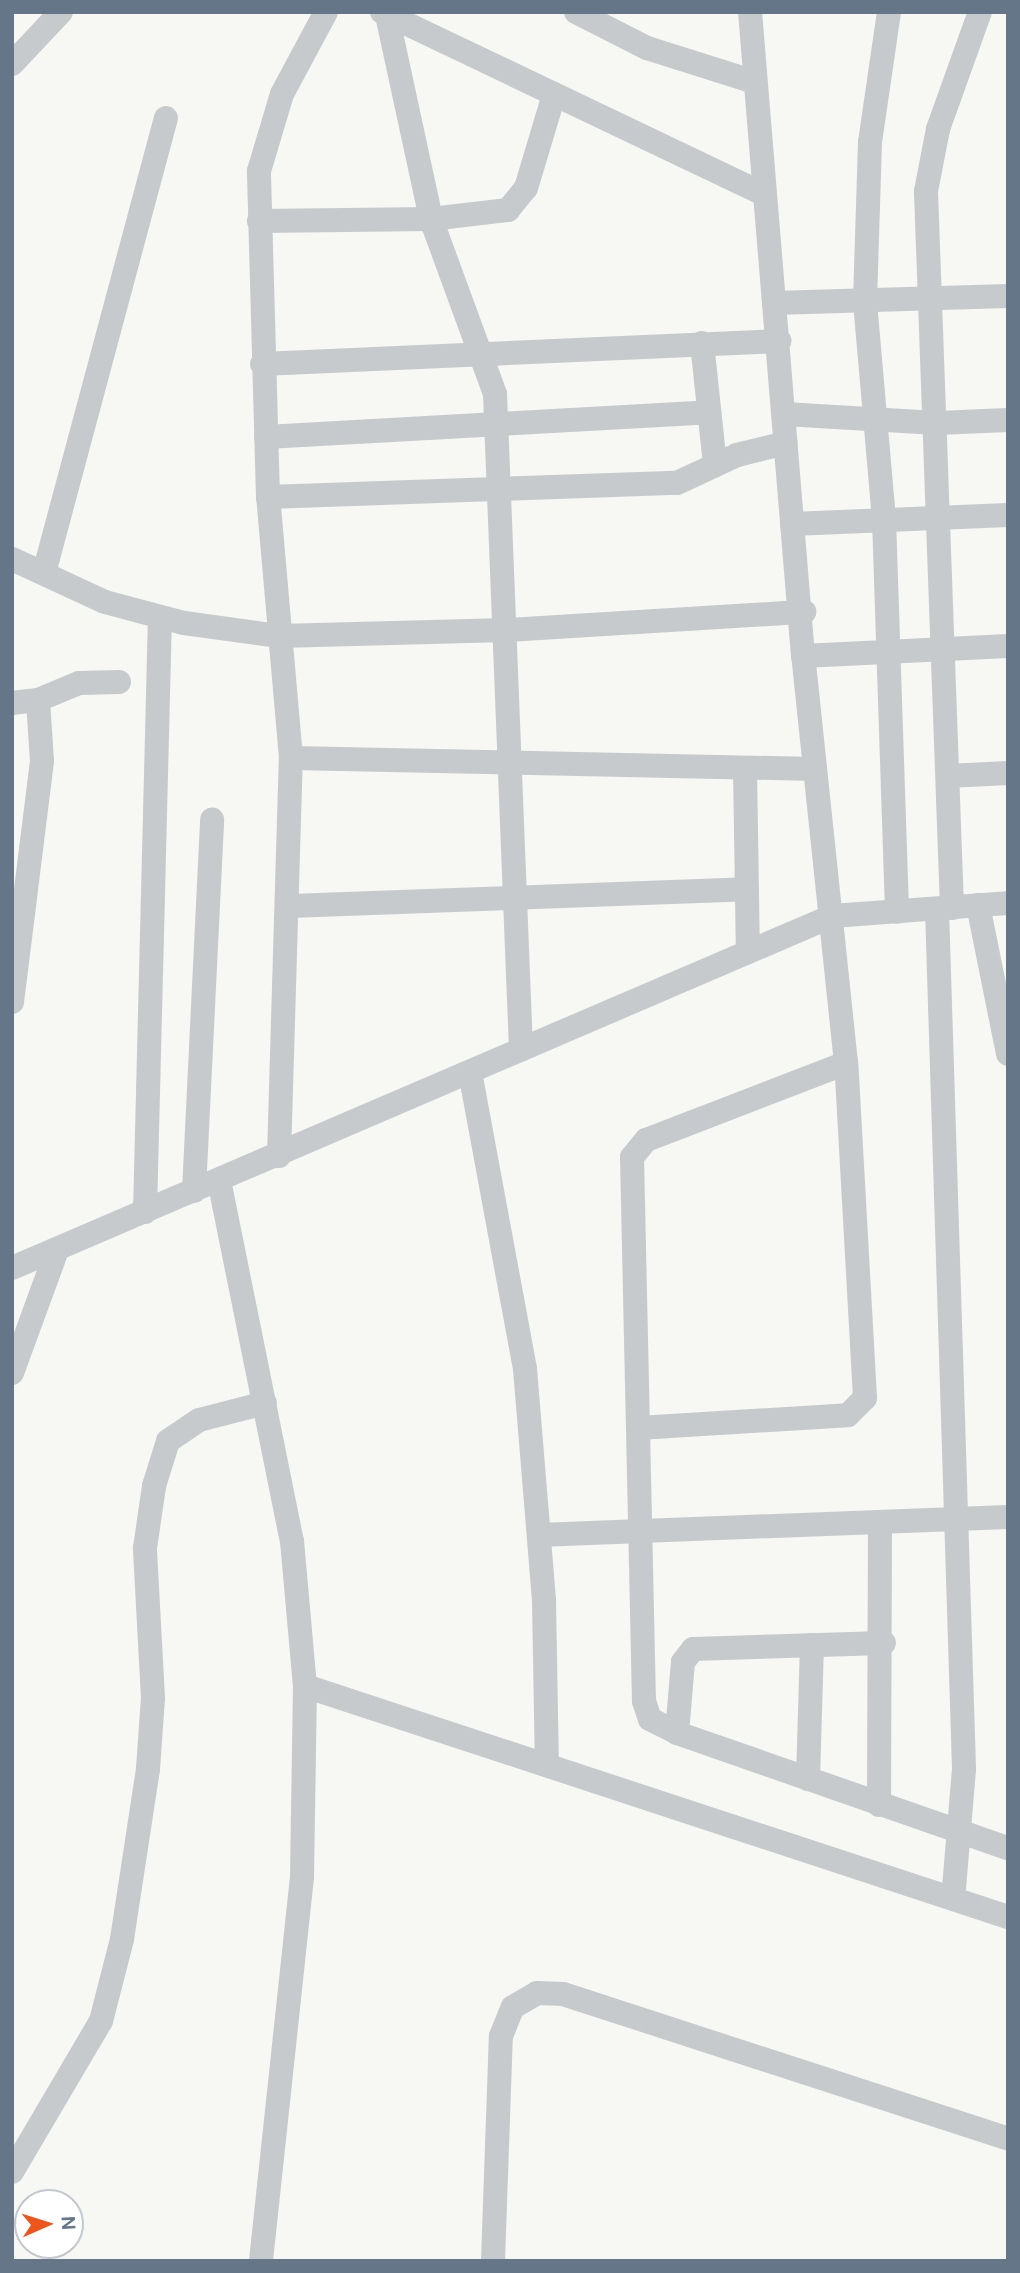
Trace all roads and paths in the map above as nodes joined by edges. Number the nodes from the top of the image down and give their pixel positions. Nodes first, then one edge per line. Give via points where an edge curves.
1 (61, 12) edge
2 (326, 12) edge
3 (576, 12) edge
4 (750, 12) edge
5 (890, 12) edge
6 (980, 12) edge
7 (384, 13) edge
8 (12, 64) edge
9 (755, 82) junction
10 (553, 98) junction
11 (166, 118) dead end
12 (763, 194) junction
13 (431, 219) junction
14 (259, 221) junction
15 (1008, 296) edge
16 (864, 302) junction
17 (928, 302) junction
18 (774, 303) junction
19 (779, 341) junction
20 (702, 343) junction
21 (480, 353) junction
22 (262, 364) junction
23 (709, 412) junction
24 (784, 414) junction
25 (876, 419) junction
26 (1008, 420) edge
27 (495, 421) junction
28 (937, 423) junction
29 (266, 437) junction
30 (786, 443) junction
31 (715, 465) junction
32 (497, 489) junction
33 (268, 497) junction
34 (937, 516) junction
35 (1008, 516) edge
36 (884, 519) junction
37 (792, 524) junction
38 (12, 559) edge
39 (44, 573) junction
40 (804, 612) junction
41 (160, 617) junction
42 (508, 630) junction
43 (279, 636) junction
44 (1008, 646) edge
45 (944, 649) junction
46 (886, 652) junction
47 (803, 656) junction
48 (119, 682) dead end
49 (38, 700) junction
50 (12, 703) edge
51 (291, 758) junction
52 (513, 762) junction
53 (745, 768) junction
54 (815, 769) junction
55 (1008, 773) edge
56 (948, 776) junction
57 (212, 819) dead end
58 (747, 889) junction
59 (517, 898) junction
60 (1008, 903) edge
61 (978, 905) junction
62 (290, 906) junction
63 (944, 908) junction
64 (897, 912) junction
65 (832, 916) junction
66 (748, 952) junction
67 (12, 1002) edge
68 (521, 1049) junction
69 (1008, 1054) edge
70 (846, 1063) junction
71 (470, 1072) junction
72 (279, 1156) junction
73 (219, 1180) junction
74 (194, 1191) junction
75 (145, 1212) junction
76 (57, 1250) junction
77 (12, 1268) edge
78 (12, 1373) edge
79 (265, 1403) junction
80 (638, 1429) junction
81 (1008, 1517) edge
82 (957, 1521) junction
83 (880, 1522) junction
84 (638, 1532) junction
85 (539, 1535) junction
86 (884, 1643) junction
87 (812, 1645) junction
88 (305, 1686) junction
89 (677, 1733) junction
90 (547, 1764) junction
91 (808, 1779) junction
92 (879, 1805) junction
93 (961, 1833) junction
94 (1008, 1848) edge
95 (953, 1899) junction
96 (1008, 1917) edge
97 (1008, 2139) edge
98 (12, 2172) edge
99 (261, 2261) edge
100 (493, 2261) edge

1 - 8 street
2 - 14 street via 265,138
3 - 9 street via 648,48
4 - 9 street
5 - 16 street via 870,142
6 - 17 street via 938,129 926,191
7 - 10 street
7 - 13 street
9 - 12 street
10 - 12 street
10 - 13 street via 520,201 496,214
11 - 39 street
12 - 18 street
13 - 14 street
13 - 21 street
14 - 22 street
15 - 17 street
16 - 17 street
16 - 18 street
16 - 25 street
17 - 28 street
18 - 19 street
19 - 20 street
19 - 24 street
20 - 21 street
20 - 23 street
21 - 22 street
21 - 27 street via 491,372
22 - 29 street
23 - 27 street
23 - 31 street
24 - 25 street
24 - 30 street
25 - 28 street
25 - 36 street
26 - 28 street
27 - 29 street
27 - 32 street
28 - 34 street
29 - 33 street
30 - 31 street
30 - 37 street
31 - 32 street via 677,483
32 - 33 street
32 - 42 street
33 - 43 street
34 - 35 street
34 - 36 street
34 - 45 street
36 - 37 street
36 - 46 street
37 - 40 street
38 - 39 street
39 - 41 street via 106,602
40 - 42 street
40 - 47 street
41 - 43 street
41 - 75 street
42 - 43 street
42 - 52 street
43 - 51 street
44 - 45 street
45 - 46 street
45 - 56 street
46 - 47 street
46 - 64 street
47 - 54 street
48 - 49 street via 79,682
49 - 50 street
49 - 67 street via 43,761
51 - 52 street
51 - 62 street
52 - 53 street
52 - 59 street
53 - 54 street
53 - 58 street
54 - 65 street
55 - 56 street
56 - 63 street
57 - 74 street
58 - 59 street
58 - 66 street
59 - 62 street
59 - 68 street
60 - 61 street
61 - 63 street
61 - 69 street
62 - 72 street
63 - 64 street
63 - 82 street
64 - 65 street
65 - 66 street
65 - 70 street
66 - 68 street
68 - 71 street
70 - 80 street via 646,1140 632,1157
70 - 80 street via 866,1384 860,1409 848,1415
71 - 72 street
71 - 85 street via 525,1369
72 - 73 street
73 - 74 street
73 - 79 street
74 - 75 street
75 - 76 street
76 - 77 street
76 - 78 street
79 - 88 street via 292,1541
79 - 98 street via 199,1420 168,1441 154,1486 145,1548 151,1722 122,1939 101,2021
80 - 84 street
81 - 82 street
82 - 83 street
82 - 93 street via 964,1769
83 - 84 street
83 - 86 street
84 - 85 street
84 - 89 street via 644,1701 650,1718
85 - 90 street
86 - 87 street
86 - 92 street
87 - 89 street via 693,1649 683,1662
87 - 91 street
88 - 90 street
88 - 99 street via 302,1877
89 - 91 street
90 - 95 street
91 - 92 street
92 - 93 street
93 - 94 street
93 - 95 street
95 - 96 street
97 - 100 street via 564,1994 537,1993 513,2007 501,2036

